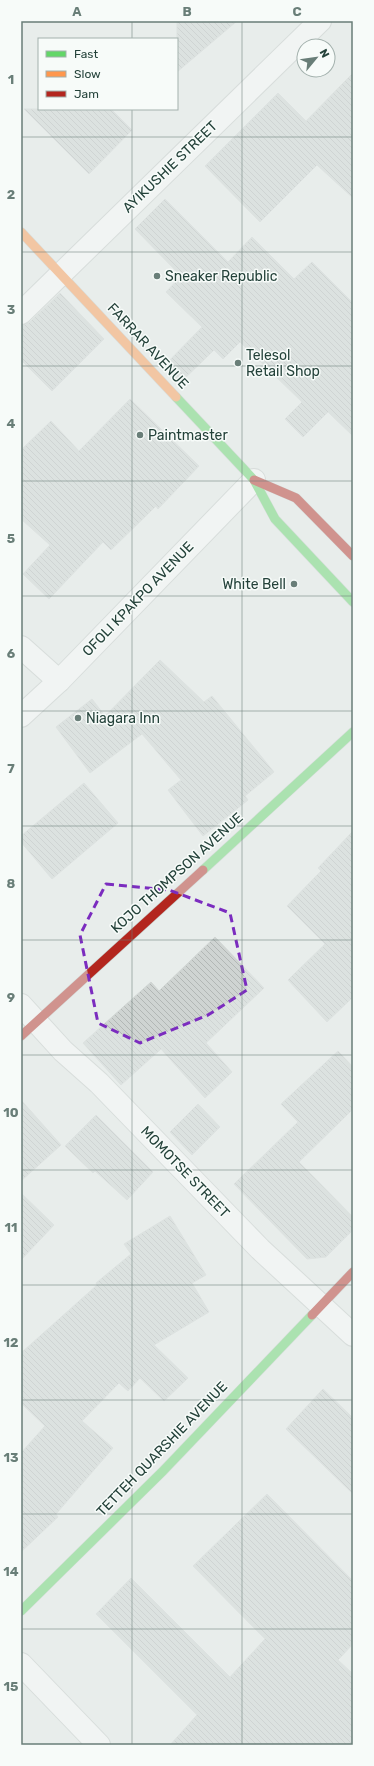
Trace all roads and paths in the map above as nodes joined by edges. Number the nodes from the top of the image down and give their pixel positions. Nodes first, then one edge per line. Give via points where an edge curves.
1 (320, 21) edge
2 (21, 232) edge
3 (60, 273) junction
4 (21, 313) edge
5 (254, 480) junction
6 (353, 556) edge
7 (353, 602) edge
8 (21, 646) edge
9 (59, 681) junction
10 (21, 716) edge
11 (353, 732) edge
12 (21, 1005) edge
13 (36, 1020) junction
14 (21, 1036) edge
15 (353, 1272) edge
16 (321, 1305) junction
17 (353, 1335) edge
18 (21, 1611) edge
19 (21, 1664) edge
20 (99, 1745) edge

1 - 3 street, AYIKUSHIE STREET
2 - 3 main road, FARRAR AVENUE
3 - 4 street, AYIKUSHIE STREET
3 - 5 main road, FARRAR AVENUE
5 - 6 main road, FARRAR AVENUE via 296,498
5 - 7 main road, FARRAR AVENUE via 275,519
5 - 9 street, OFOLI KPAKPO AVENUE
8 - 9 street
9 - 10 street, OFOLI KPAKPO AVENUE
11 - 13 main road, KOJO THOMPSON AVENUE
12 - 13 street, MOMOTSE STREET
13 - 14 main road, KOJO THOMPSON AVENUE
13 - 16 street, MOMOTSE STREET via 62,1051 99,1083 260,1249
15 - 16 main road, TETTEH QUARSHIE AVENUE
16 - 17 street, MOMOTSE STREET
16 - 18 main road, TETTEH QUARSHIE AVENUE via 163,1471
19 - 20 street

